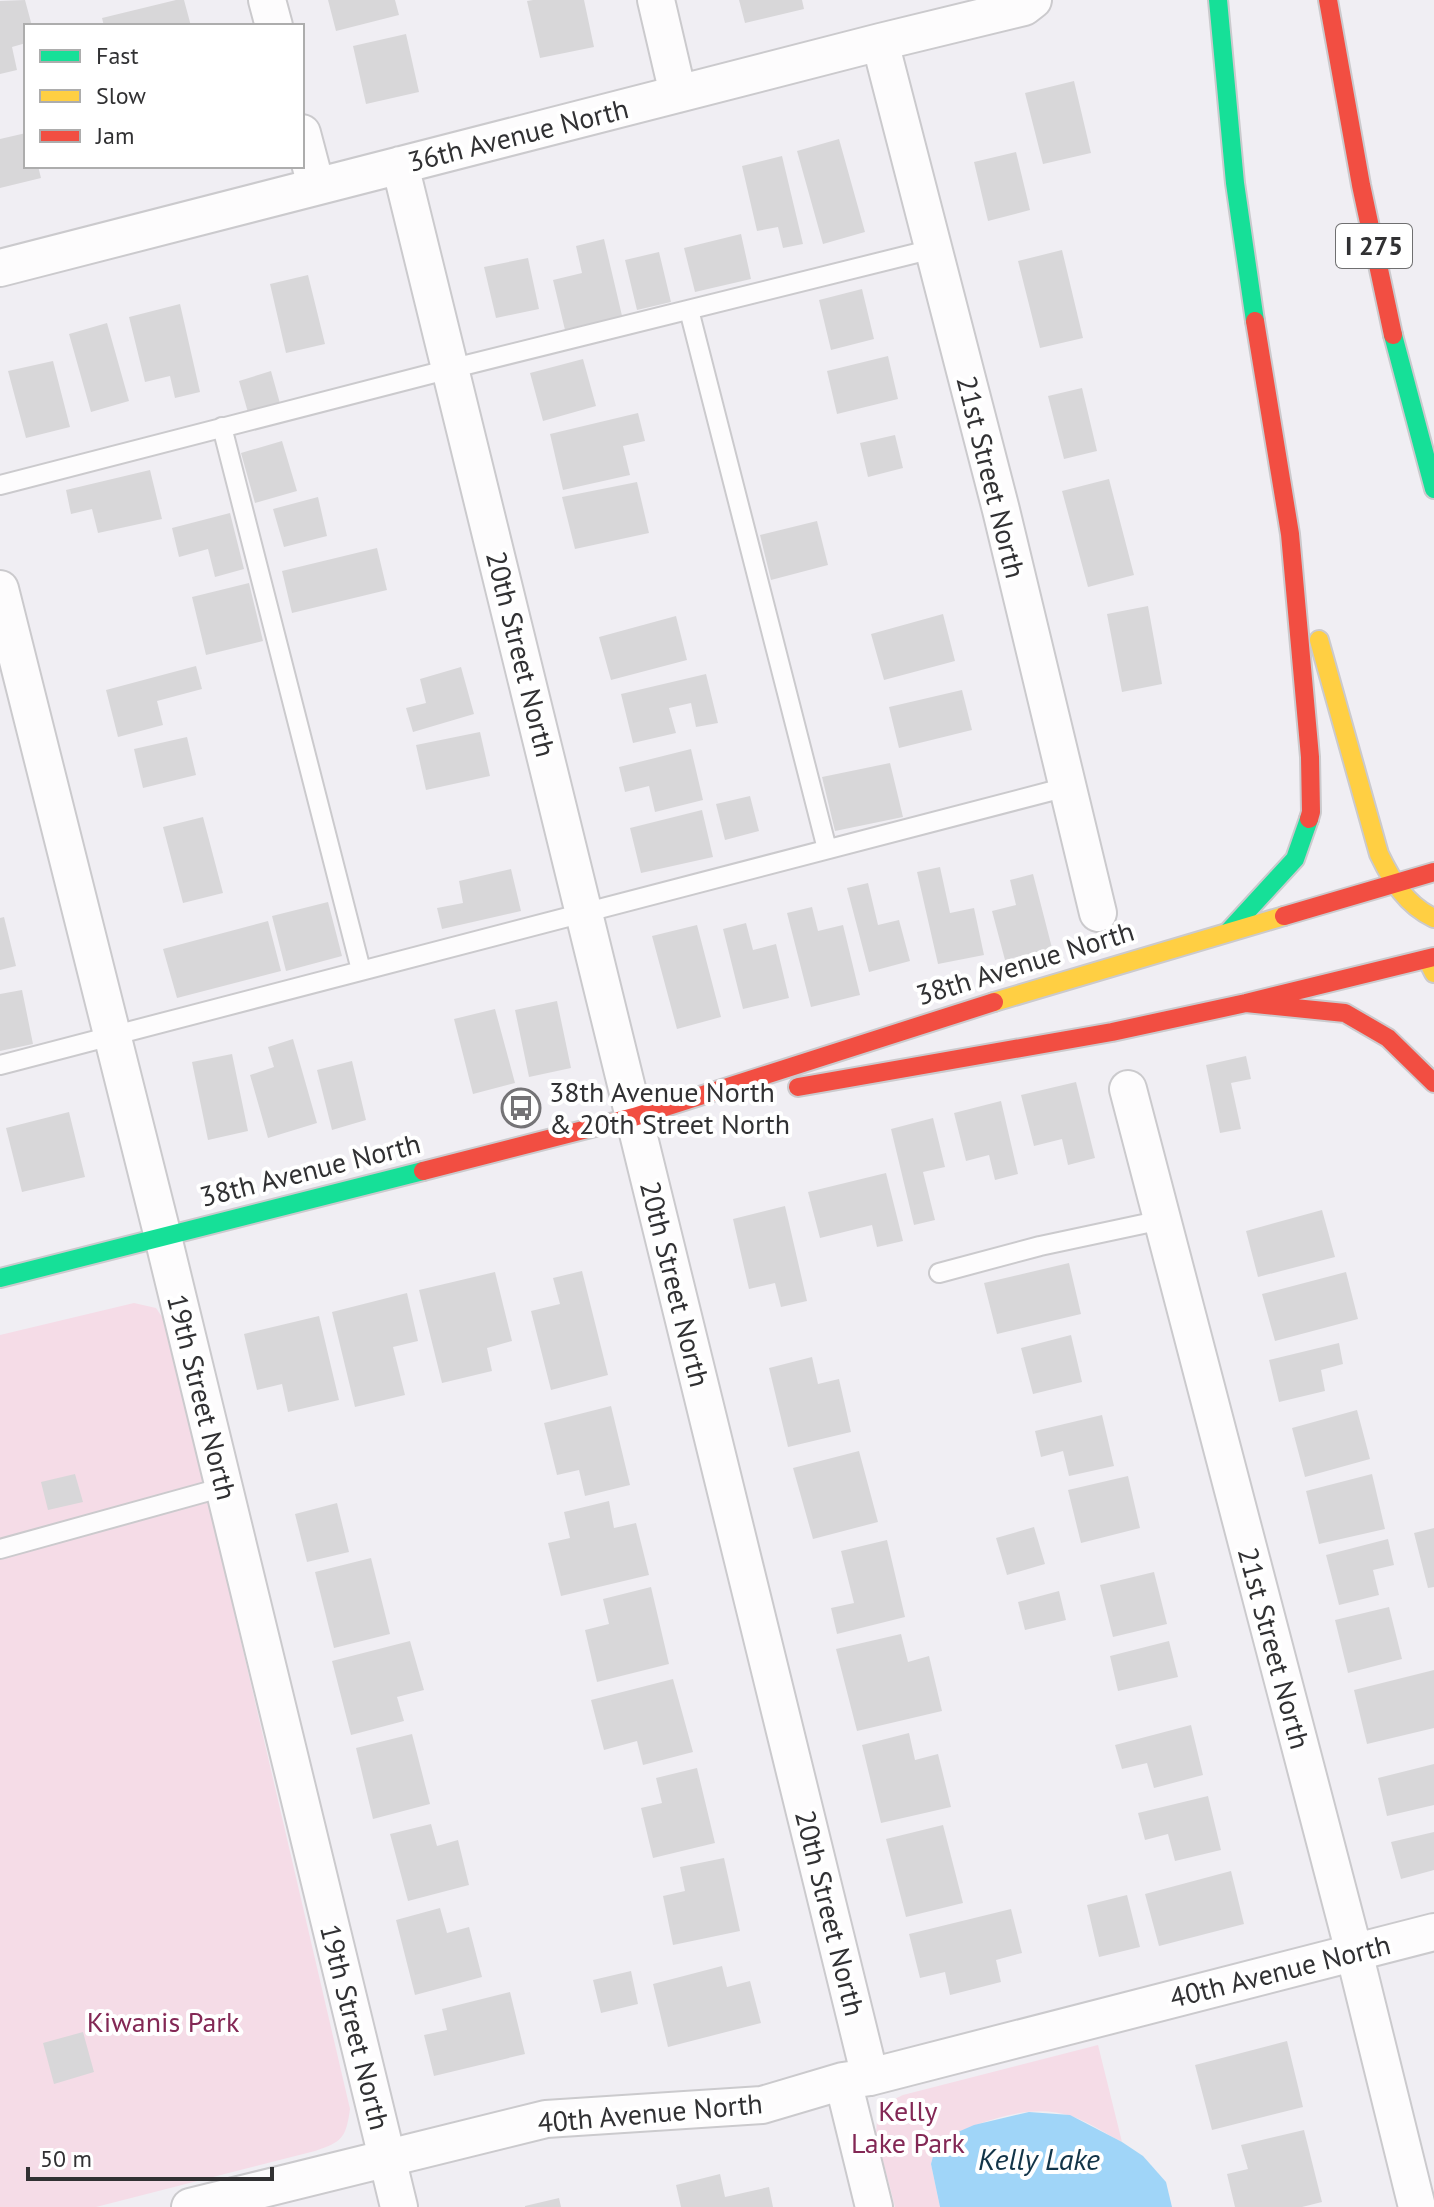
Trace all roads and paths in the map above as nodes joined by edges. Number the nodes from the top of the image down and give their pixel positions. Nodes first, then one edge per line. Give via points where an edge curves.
1 (267, 0) edge
2 (656, 0) edge
3 (1033, 0) edge
4 (1218, 0) edge
5 (1328, 0) edge
6 (273, 24) edge
7 (880, 42) junction
8 (678, 94) junction
9 (304, 141) edge
10 (400, 165) junction
11 (316, 186) junction
12 (933, 249) junction
13 (0, 268) edge
14 (689, 310) junction
15 (450, 369) junction
16 (222, 427) junction
17 (0, 485) edge
18 (1434, 489) edge
19 (1290, 534) junction
20 (0, 589) edge
21 (1067, 787) junction
22 (827, 849) junction
23 (1434, 872) edge
24 (1392, 883) junction
25 (584, 912) junction
26 (1098, 913) dead end
27 (1434, 918) edge
28 (1228, 932) junction
29 (1432, 959) edge
30 (361, 970) junction
31 (1246, 1003) junction
32 (113, 1036) junction
33 (0, 1065) edge
34 (1434, 1083) edge
35 (1128, 1089) dead end
36 (634, 1117) junction
37 (1162, 1220) junction
38 (163, 1237) junction
39 (939, 1273) dead end
40 (0, 1278) edge
41 (224, 1487) junction
42 (0, 1549) edge
43 (1434, 1932) edge
44 (1354, 1952) junction
45 (856, 2079) junction
46 (387, 2158) junction
47 (190, 2207) edge
48 (399, 2207) edge
49 (874, 2207) edge
50 (1417, 2207) edge

1 - 6 street
2 - 8 street
3 - 7 street, 36th Avenue North via 1024,7
4 - 19 main road via 1235,183
5 - 18 main road, I 275 via 1365,205
7 - 8 street, 36th Avenue North
7 - 12 street, 21st Street North
8 - 10 street, 36th Avenue North
9 - 11 street
10 - 11 street, 36th Avenue North
10 - 15 street, 20th Street North
11 - 13 street, 36th Avenue North
12 - 14 lane
12 - 21 street, 21st Street North
14 - 15 lane
14 - 22 lane
15 - 16 lane
15 - 25 street, 20th Street North
16 - 17 lane
16 - 30 lane
19 - 24 main road via 1379,854
19 - 28 main road via 1311,812 1295,859
20 - 32 street, 19th Street North
21 - 22 lane
21 - 26 street, 21st Street North
22 - 25 lane
23 - 24 main road, 38th Avenue North
24 - 27 main road
24 - 28 main road, 38th Avenue North
25 - 30 lane
25 - 36 street, 20th Street North
28 - 36 main road, 38th Avenue North
29 - 31 main road, 38th Avenue North
30 - 32 lane
31 - 34 main road via 1345,1013 1388,1038
31 - 36 main road, 38th Avenue North
32 - 33 lane
32 - 38 street, 19th Street North
35 - 37 street, 21st Street North
36 - 38 main road, 38th Avenue North
36 - 45 street, 20th Street North
37 - 39 lane
37 - 44 street, 21st Street North
38 - 40 main road, 38th Avenue North
38 - 41 street, 19th Street North
41 - 42 lane
41 - 46 street, 19th Street North
43 - 44 street, 40th Avenue North
44 - 45 street, 40th Avenue North
44 - 50 street, 21st Street North
45 - 46 street, 40th Avenue North via 762,2105 546,2119
45 - 49 street, 20th Street North
46 - 47 street, 40th Avenue North
46 - 48 street, 19th Street North

